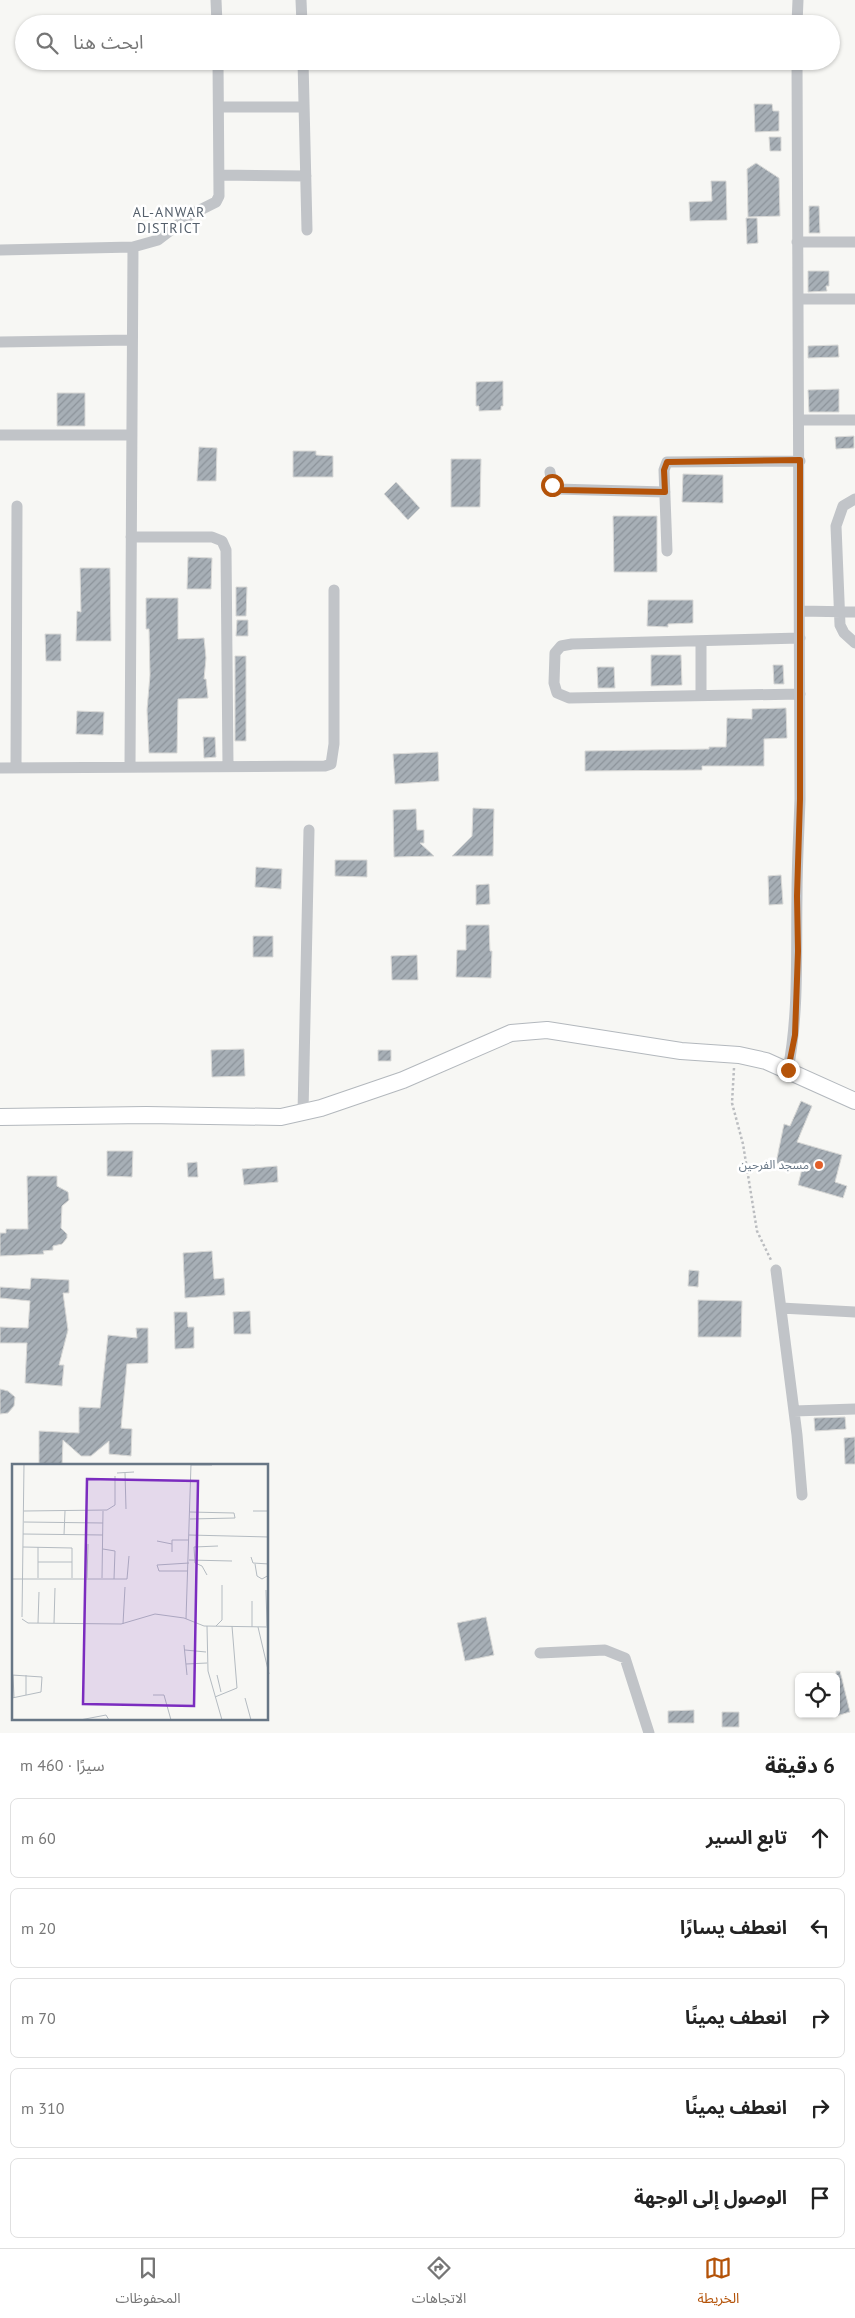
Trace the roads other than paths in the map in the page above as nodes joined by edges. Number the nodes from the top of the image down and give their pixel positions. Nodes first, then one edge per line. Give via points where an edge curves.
1 (216, 0) edge
2 (301, 0) edge
3 (798, 0) edge
4 (217, 15) edge
5 (302, 15) edge
6 (797, 15) edge
7 (218, 70) edge
8 (303, 70) edge
9 (797, 70) edge
10 (219, 107) junction
11 (304, 107) junction
12 (219, 175) junction
13 (306, 176) junction
14 (307, 230) dead end
15 (797, 242) junction
16 (855, 242) edge
17 (133, 247) junction
18 (0, 250) edge
19 (799, 299) junction
20 (855, 299) edge
21 (132, 340) junction
22 (0, 342) edge
23 (800, 420) junction
24 (855, 420) edge
25 (0, 435) edge
26 (132, 435) junction
27 (800, 460) junction
28 (550, 472) dead end
29 (665, 492) junction
30 (855, 500) edge
31 (17, 506) dead end
32 (131, 537) junction
33 (666, 552) dead end
34 (334, 590) dead end
35 (800, 612) junction
36 (838, 612) junction
37 (855, 612) edge
38 (800, 638) junction
39 (701, 642) junction
40 (855, 643) edge
41 (800, 694) junction
42 (701, 696) junction
43 (130, 766) junction
44 (228, 766) junction
45 (0, 768) edge
46 (16, 768) junction
47 (309, 830) dead end
48 (788, 1070) junction
49 (855, 1101) edge
50 (303, 1113) junction
51 (0, 1117) edge
52 (776, 1270) road end
53 (781, 1308) junction
54 (855, 1312) edge
55 (855, 1409) edge
56 (794, 1411) junction
57 (802, 1495) dead end
58 (540, 1653) dead end
59 (649, 1733) edge

1 - 4 street
2 - 5 street
3 - 6 street
7 - 10 street
8 - 11 street
9 - 15 street
10 - 11 street
10 - 12 street
11 - 13 street
12 - 13 street
12 - 17 street via 216,202 185,219 158,240
13 - 14 street
15 - 16 street
15 - 19 street
17 - 18 street
17 - 21 street
19 - 20 street
19 - 23 street
21 - 22 street
21 - 26 street
23 - 24 street
23 - 27 street
25 - 26 street
26 - 32 street
27 - 29 street via 667,462
27 - 35 street
28 - 29 street via 556,489
29 - 33 street
30 - 36 street via 843,506 836,526
31 - 46 street
32 - 43 street
32 - 44 street via 212,537 222,541 226,550
34 - 44 street via 334,744 331,764
35 - 36 street
35 - 38 street
36 - 37 street
36 - 40 street via 844,633
38 - 39 street
38 - 41 street
39 - 42 street
39 - 42 street via 561,646 555,652 554,683 558,693 569,698
41 - 42 street
41 - 48 street via 797,997 795,1035
43 - 44 street
43 - 46 street
45 - 46 street
47 - 50 street
48 - 49 street
48 - 50 street via 739,1055 681,1051 546,1030 511,1033 403,1080
50 - 51 street via 281,1117
52 - 53 street
53 - 54 street
53 - 56 street
55 - 56 street
56 - 57 street
58 - 59 street via 605,1650 625,1658

